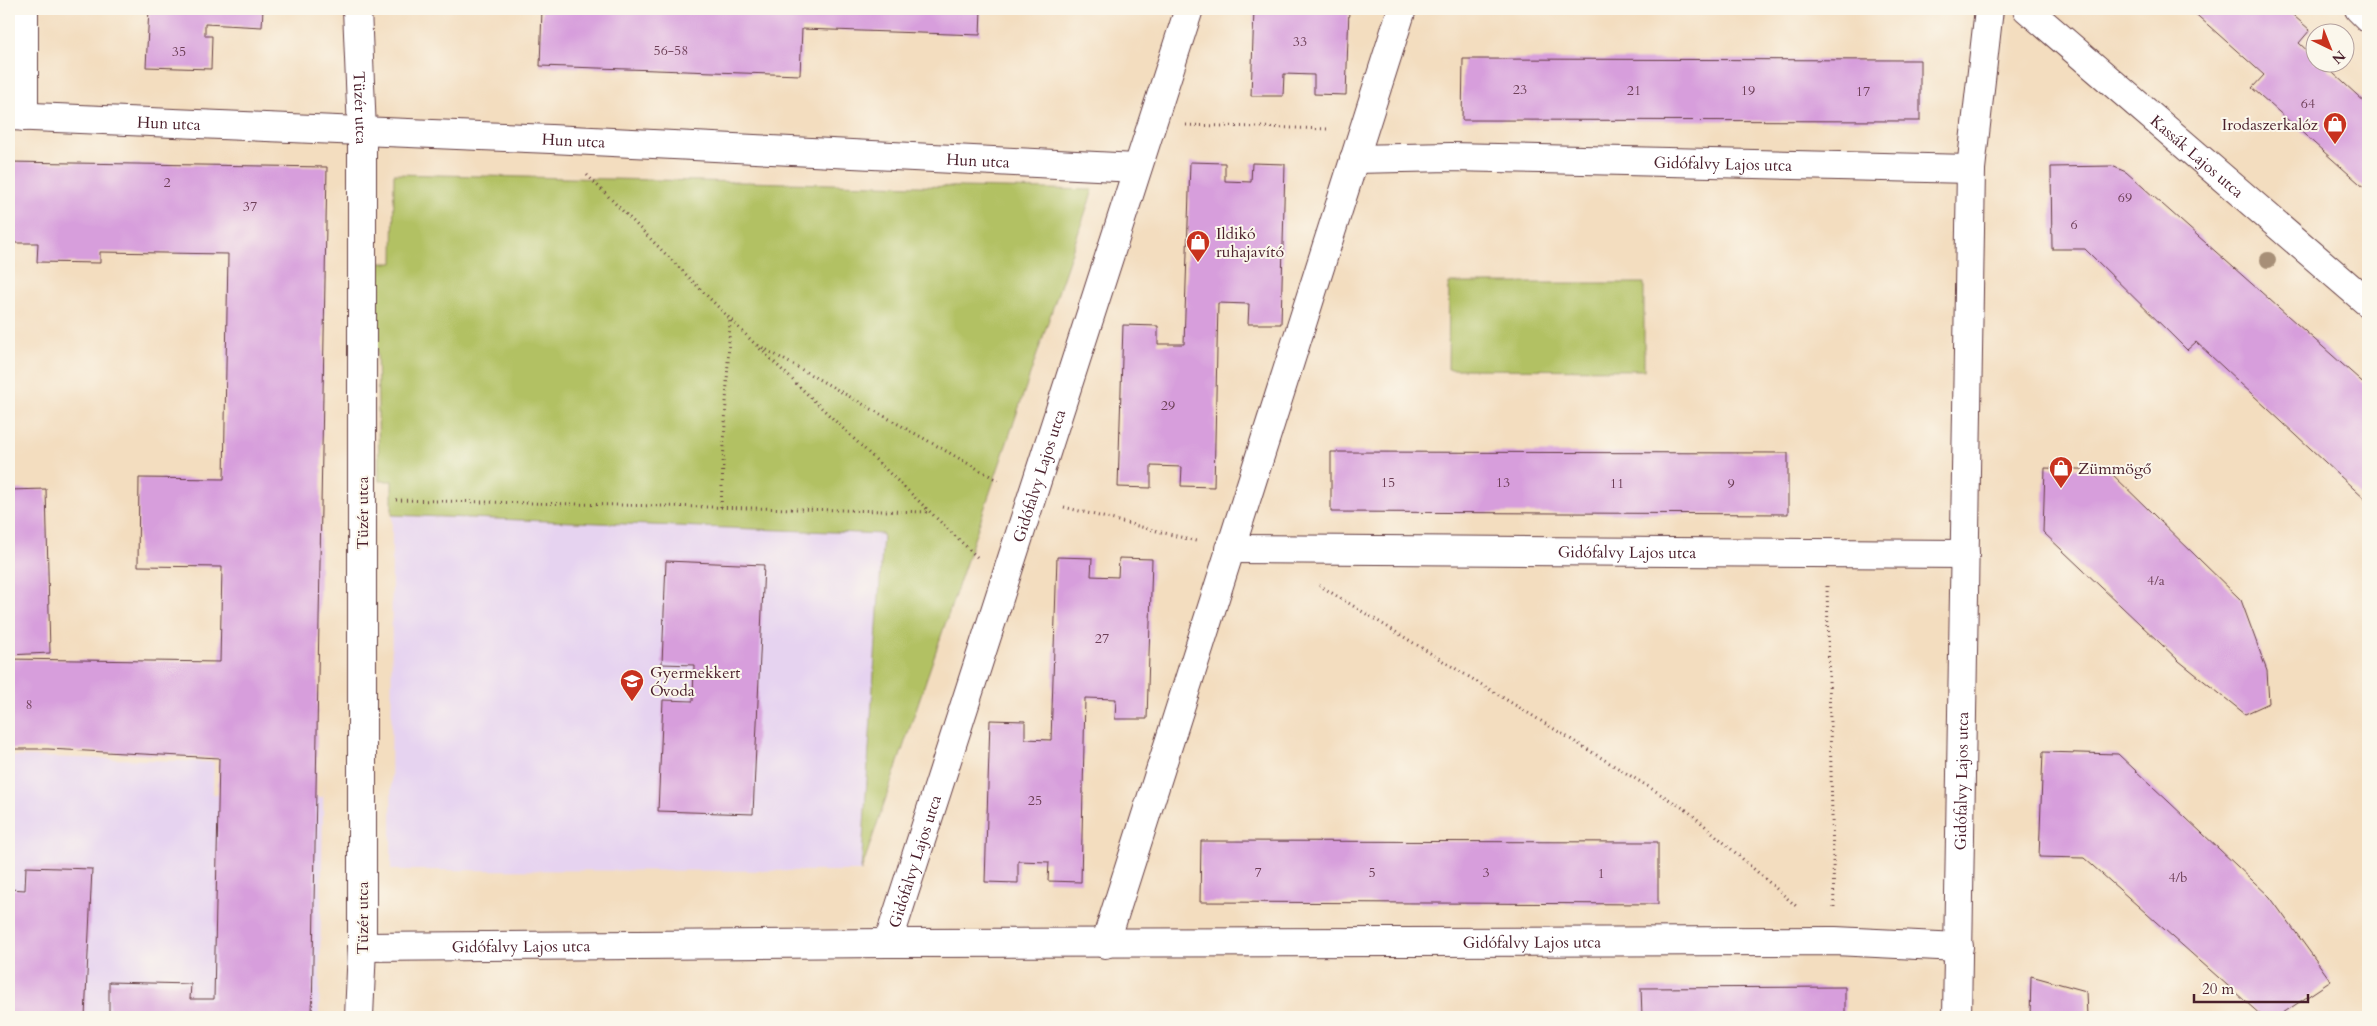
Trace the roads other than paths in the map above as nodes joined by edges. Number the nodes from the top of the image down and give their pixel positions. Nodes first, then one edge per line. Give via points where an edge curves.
1 (24, 9) edge
2 (357, 9) edge
3 (1188, 9) edge
4 (1402, 9) edge
5 (1989, 9) edge
6 (2027, 9) edge
7 (2359, 9) edge
8 (2368, 18) edge
9 (16, 116) edge
10 (362, 132) junction
11 (1354, 159) junction
12 (1137, 168) junction
13 (1971, 168) junction
14 (2368, 303) edge
15 (1229, 549) junction
16 (1965, 554) junction
17 (888, 943) junction
18 (1105, 944) junction
19 (362, 946) junction
20 (1958, 948) junction
21 (359, 1017) edge
22 (1957, 1017) edge

1 - 9 street
2 - 10 street, Tüzér utca
3 - 12 street, Gidófalvy Lajos utca
4 - 11 street
5 - 13 street, Gidófalvy Lajos utca
6 - 14 street, Kassák Lajos utca
7 - 8 street
9 - 10 street, Hun utca
10 - 12 street, Hun utca
10 - 19 street, Tüzér utca
11 - 13 street, Gidófalvy Lajos utca via 1452,157
11 - 15 street
12 - 17 street, Gidófalvy Lajos utca
13 - 16 street, Gidófalvy Lajos utca
15 - 16 street, Gidófalvy Lajos utca
15 - 18 street
16 - 20 street, Gidófalvy Lajos utca
17 - 18 street, Gidófalvy Lajos utca
17 - 19 street, Gidófalvy Lajos utca
18 - 20 street, Gidófalvy Lajos utca via 1835,941
19 - 21 street, Tüzér utca
20 - 22 street, Gidófalvy Lajos utca

